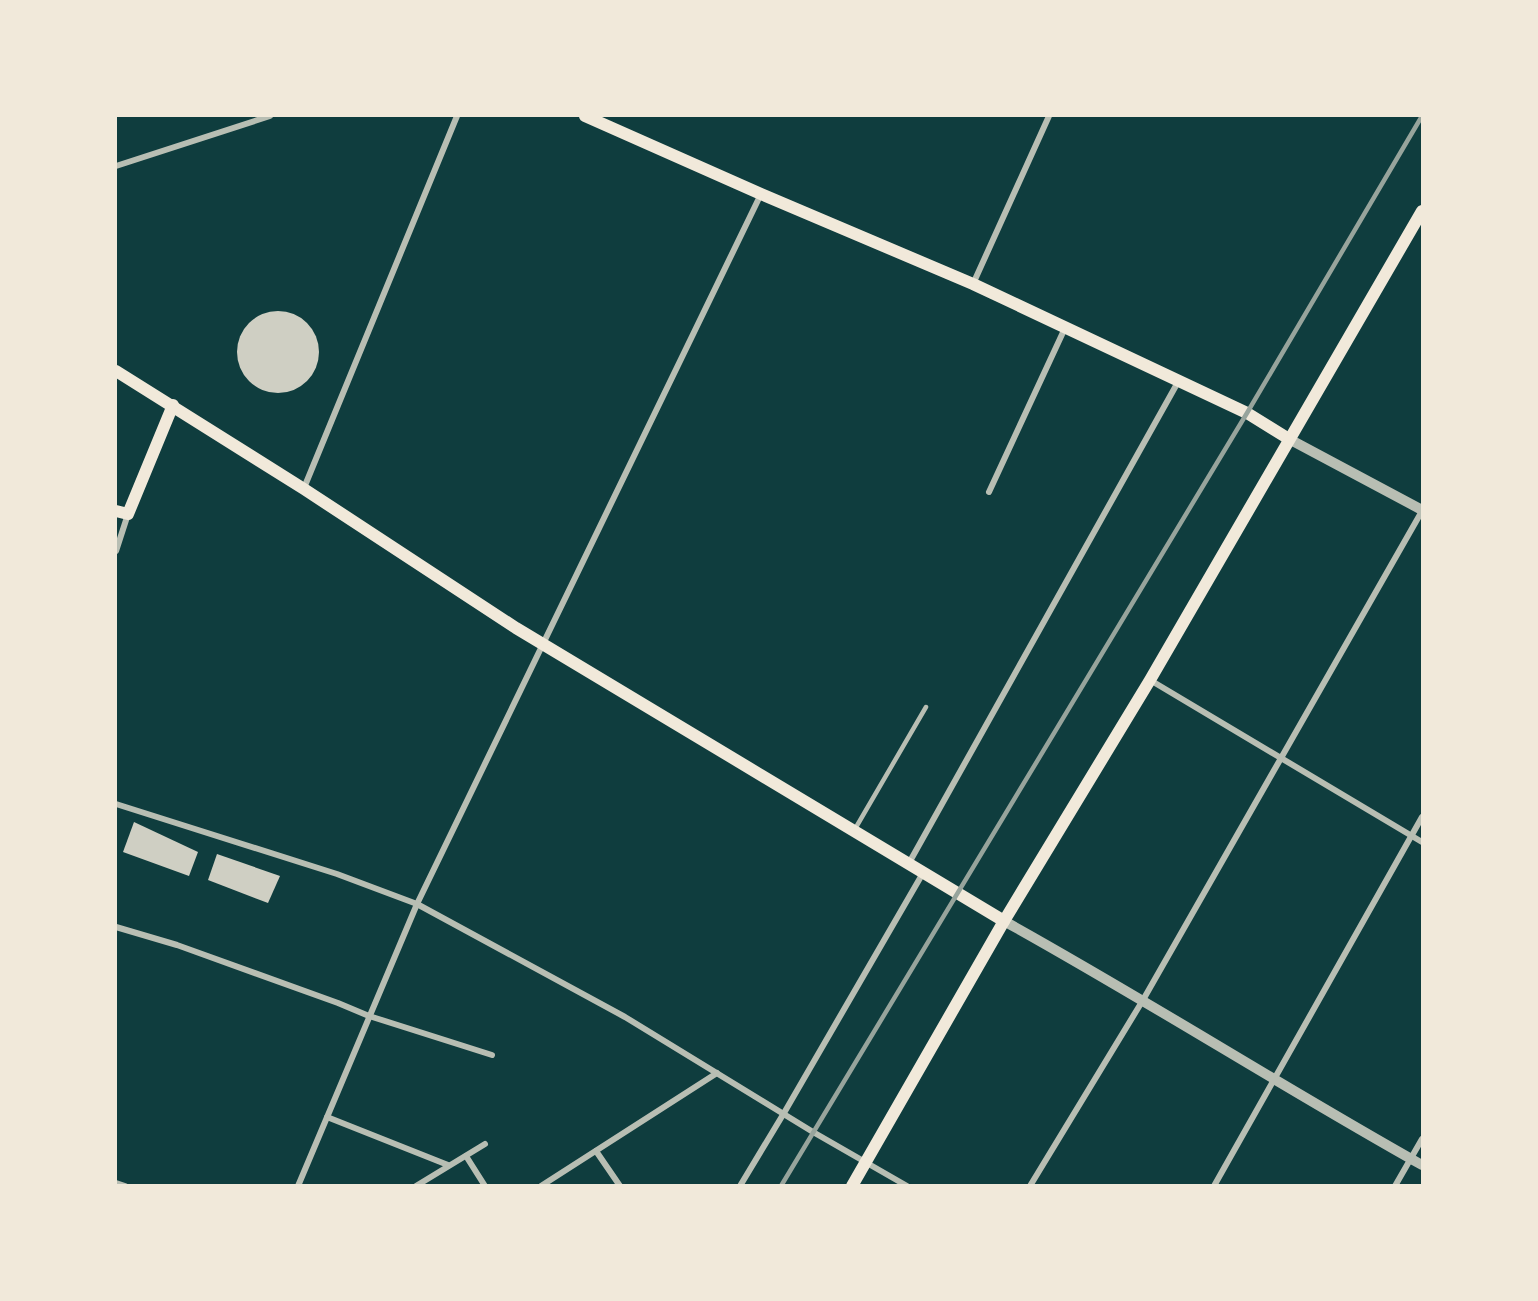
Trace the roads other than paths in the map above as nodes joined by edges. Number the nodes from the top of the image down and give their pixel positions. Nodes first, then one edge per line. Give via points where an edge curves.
1 (270, 116) edge
2 (457, 116) edge
3 (585, 116) edge
4 (1049, 116) edge
5 (116, 166) edge
6 (761, 194) junction
7 (1422, 211) edge
8 (973, 284) junction
9 (1065, 328) junction
10 (116, 371) edge
11 (1178, 382) junction
12 (173, 405) junction
13 (1289, 439) junction
14 (304, 489) junction
15 (989, 492) dead end
16 (1422, 511) edge
17 (122, 512) edge
18 (116, 551) edge
19 (544, 645) junction
20 (1150, 680) junction
21 (926, 707) dead end
22 (1282, 758) junction
23 (116, 804) edge
24 (1422, 817) edge
25 (854, 831) junction
26 (1412, 835) junction
27 (1422, 842) edge
28 (909, 864) junction
29 (923, 873) junction
30 (417, 904) junction
31 (1004, 921) junction
32 (116, 927) edge
33 (1143, 1000) junction
34 (369, 1016) junction
35 (492, 1055) dead end
36 (717, 1073) junction
37 (1275, 1080) junction
38 (784, 1113) junction
39 (327, 1117) junction
40 (1422, 1139) edge
41 (485, 1144) dead end
42 (596, 1151) junction
43 (466, 1156) junction
44 (1411, 1158) junction
45 (866, 1163) junction
46 (1422, 1165) edge
47 (448, 1166) junction
48 (116, 1183) edge
49 (125, 1185) edge
50 (298, 1185) edge
51 (416, 1185) edge
52 (484, 1185) edge
53 (541, 1185) edge
54 (620, 1185) edge
55 (740, 1185) edge
56 (852, 1185) edge
57 (907, 1185) edge
58 (1030, 1185) edge
59 (1214, 1185) edge
60 (1395, 1185) edge

1 - 5 street
2 - 14 street
3 - 6 main road
4 - 8 street
6 - 8 main road
6 - 19 street
7 - 13 main road
8 - 9 main road
9 - 11 main road
9 - 15 street
10 - 12 main road
11 - 13 main road via 1247,413
11 - 28 street
12 - 14 main road
12 - 17 main road
13 - 16 street
13 - 20 main road
14 - 19 main road
16 - 22 street
17 - 18 street
19 - 25 main road
19 - 30 street
20 - 22 street
20 - 31 main road
21 - 25 lane
22 - 26 street
22 - 33 street
23 - 30 street via 337,874
24 - 26 street
25 - 28 main road
26 - 27 street
26 - 37 street
28 - 29 main road
29 - 31 main road
29 - 38 street
30 - 34 street
30 - 36 street via 625,1017
31 - 33 street
31 - 45 main road
32 - 34 street via 177,945
33 - 37 street
33 - 58 street
34 - 35 street
34 - 39 street
36 - 38 street
36 - 42 street
37 - 44 street
37 - 59 street
38 - 45 street
38 - 55 street
39 - 47 street
39 - 50 street
40 - 44 street
41 - 43 street
42 - 53 street
42 - 54 street
43 - 47 street
43 - 52 street
44 - 46 street
44 - 60 street
45 - 56 main road
45 - 57 street
47 - 51 street
48 - 49 street

